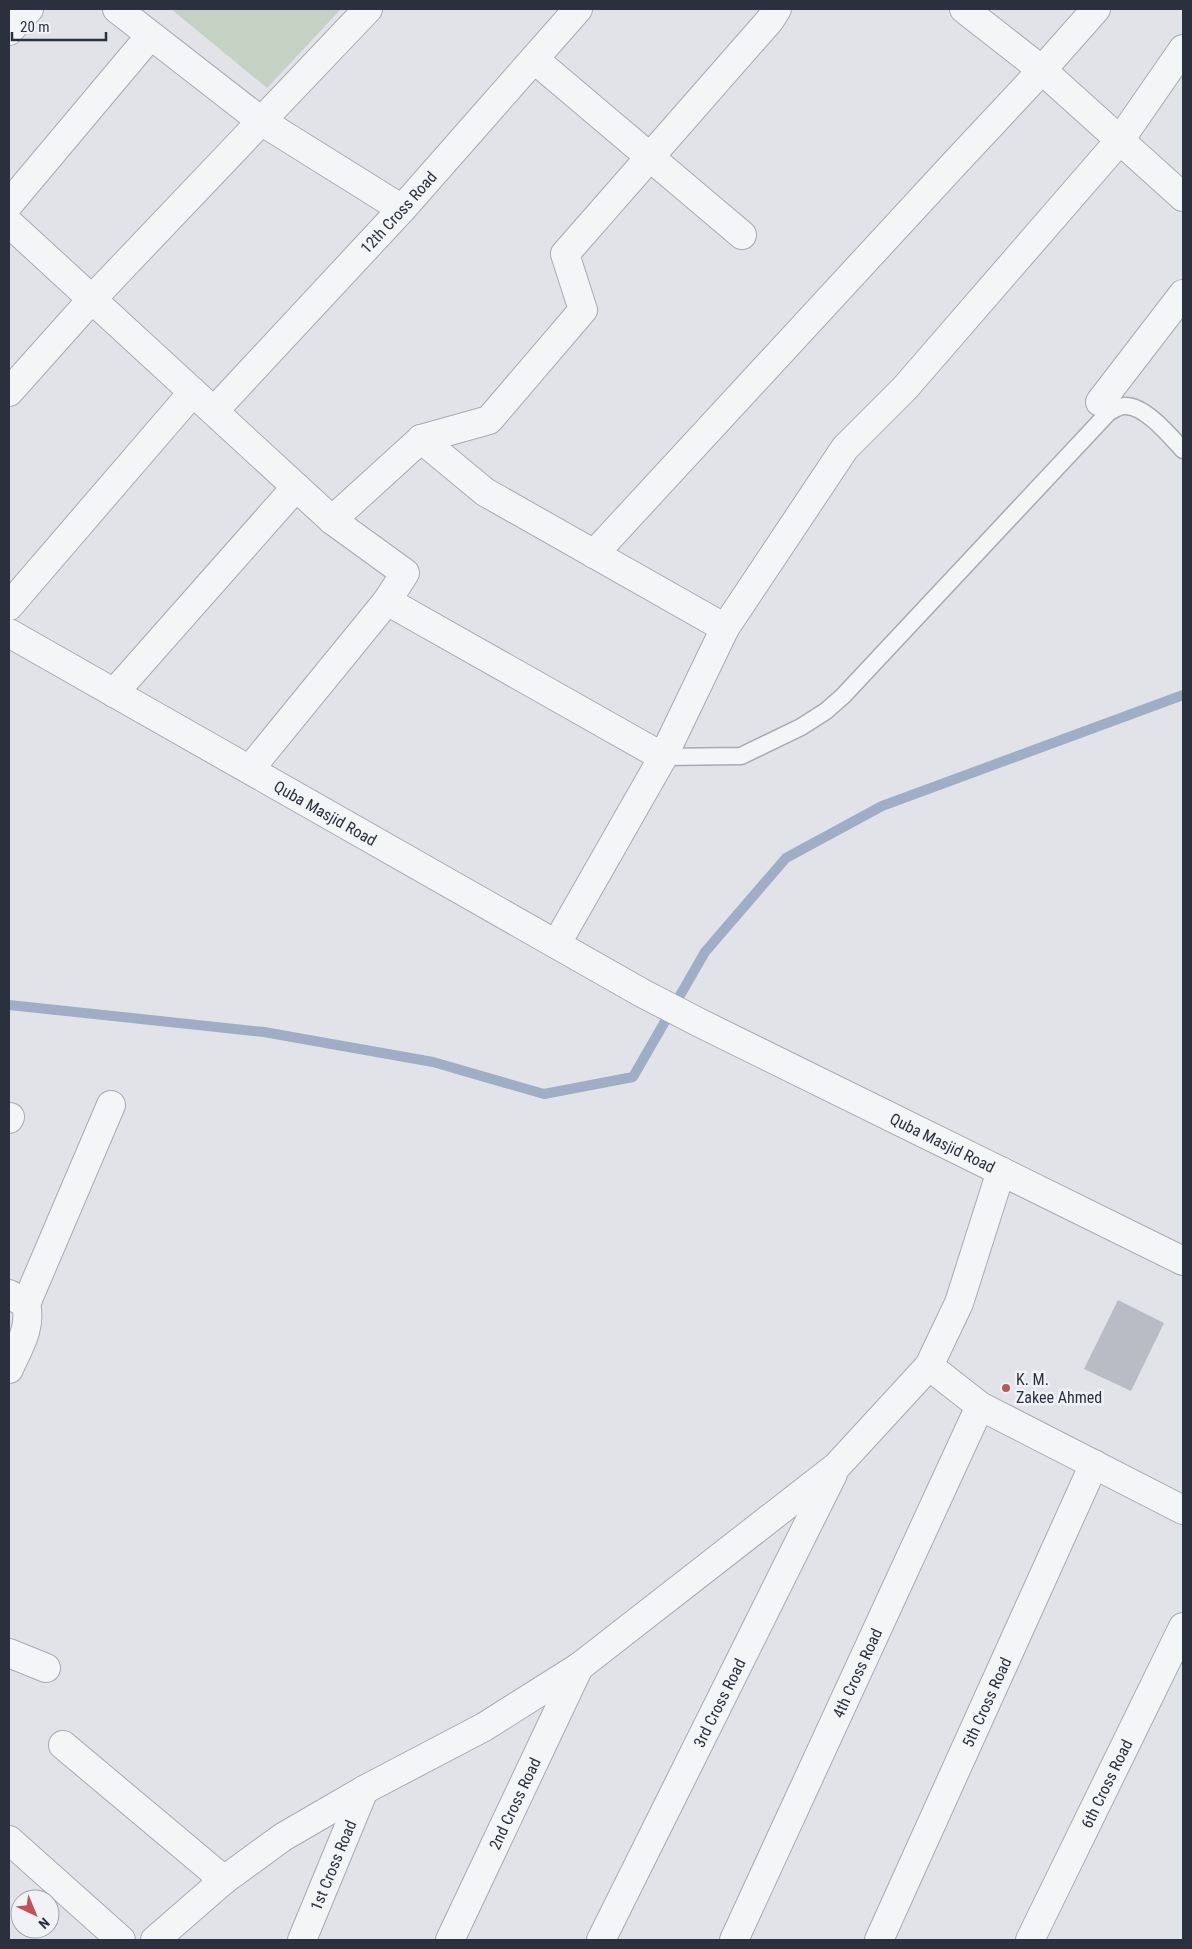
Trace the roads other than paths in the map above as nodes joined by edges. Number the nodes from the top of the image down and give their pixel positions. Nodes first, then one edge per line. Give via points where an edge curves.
1 (29, 9) edge
2 (117, 9) edge
3 (368, 9) edge
4 (578, 9) edge
5 (777, 9) edge
6 (1096, 9) edge
7 (969, 10) edge
8 (9, 32) edge
9 (150, 36) junction
10 (1183, 49) edge
11 (534, 59) junction
12 (1042, 70) junction
13 (261, 121) junction
14 (1120, 140) junction
15 (650, 157) junction
16 (1179, 185) edge
17 (9, 204) edge
18 (402, 209) junction
19 (9, 223) edge
20 (742, 235) dead end
21 (1183, 294) edge
22 (92, 299) junction
23 (9, 392) edge
24 (193, 392) junction
25 (1100, 402) dead end
26 (214, 411) junction
27 (422, 438) junction
28 (1183, 450) edge
29 (296, 487) junction
30 (332, 520) junction
31 (594, 554) junction
32 (387, 601) junction
33 (9, 606) edge
34 (726, 628) junction
35 (9, 633) edge
36 (114, 693) junction
37 (663, 757) junction
38 (250, 769) junction
39 (557, 943) junction
40 (110, 1105) dead end
41 (1002, 1171) junction
42 (1183, 1261) edge
43 (17, 1299) edge
44 (929, 1366) junction
45 (9, 1369) edge
46 (980, 1406) junction
47 (1094, 1464) junction
48 (836, 1466) junction
49 (1183, 1510) edge
50 (1183, 1627) edge
51 (9, 1653) edge
52 (579, 1667) junction
53 (46, 1668) dead end
54 (63, 1746) dead end
55 (364, 1790) junction
56 (9, 1840) edge
57 (224, 1880) junction
58 (121, 1940) edge
59 (155, 1940) edge
60 (302, 1940) edge
61 (450, 1940) edge
62 (602, 1940) edge
63 (734, 1940) edge
64 (879, 1940) edge
65 (1030, 1940) edge

1 - 8 street
2 - 9 street
3 - 13 street
4 - 11 street, 12th Cross Road
5 - 15 street
6 - 12 street
7 - 12 street
9 - 13 street
9 - 17 street
10 - 14 street
11 - 15 street
11 - 18 street, 12th Cross Road
12 - 14 street
12 - 31 street
13 - 18 street
13 - 22 street
14 - 16 street
14 - 34 street via 905,388 845,448
15 - 20 street
15 - 27 street via 565,254 583,310 489,420
18 - 26 street, 12th Cross Road
19 - 22 street
21 - 25 street
22 - 23 street
22 - 24 street
24 - 26 street
24 - 33 street
26 - 29 street
27 - 30 street
27 - 31 street via 485,492
28 - 37 lane via 1148,415 1135,407 1123,405 1110,412 826,711 741,756
29 - 30 street
29 - 36 street
30 - 32 street via 405,573
31 - 34 street
32 - 37 street
32 - 38 street
34 - 37 street
35 - 36 street, Quba Masjid Road
36 - 38 street, Quba Masjid Road
37 - 39 street
38 - 39 street, Quba Masjid Road
39 - 41 street, Quba Masjid Road via 700,1023
40 - 43 street
41 - 42 street, Quba Masjid Road
41 - 44 street via 959,1303
43 - 45 street via 28,1314 28,1325
44 - 46 street
44 - 48 street
46 - 47 street
46 - 63 street, 4th Cross Road
47 - 49 street
47 - 64 street, 5th Cross Road
48 - 52 street
48 - 62 street, 3rd Cross Road
50 - 65 street, 6th Cross Road
51 - 53 street
52 - 55 street via 484,1726
52 - 61 street, 2nd Cross Road
54 - 57 street
55 - 57 street via 283,1837
55 - 60 street, 1st Cross Road
56 - 58 street
57 - 59 street

